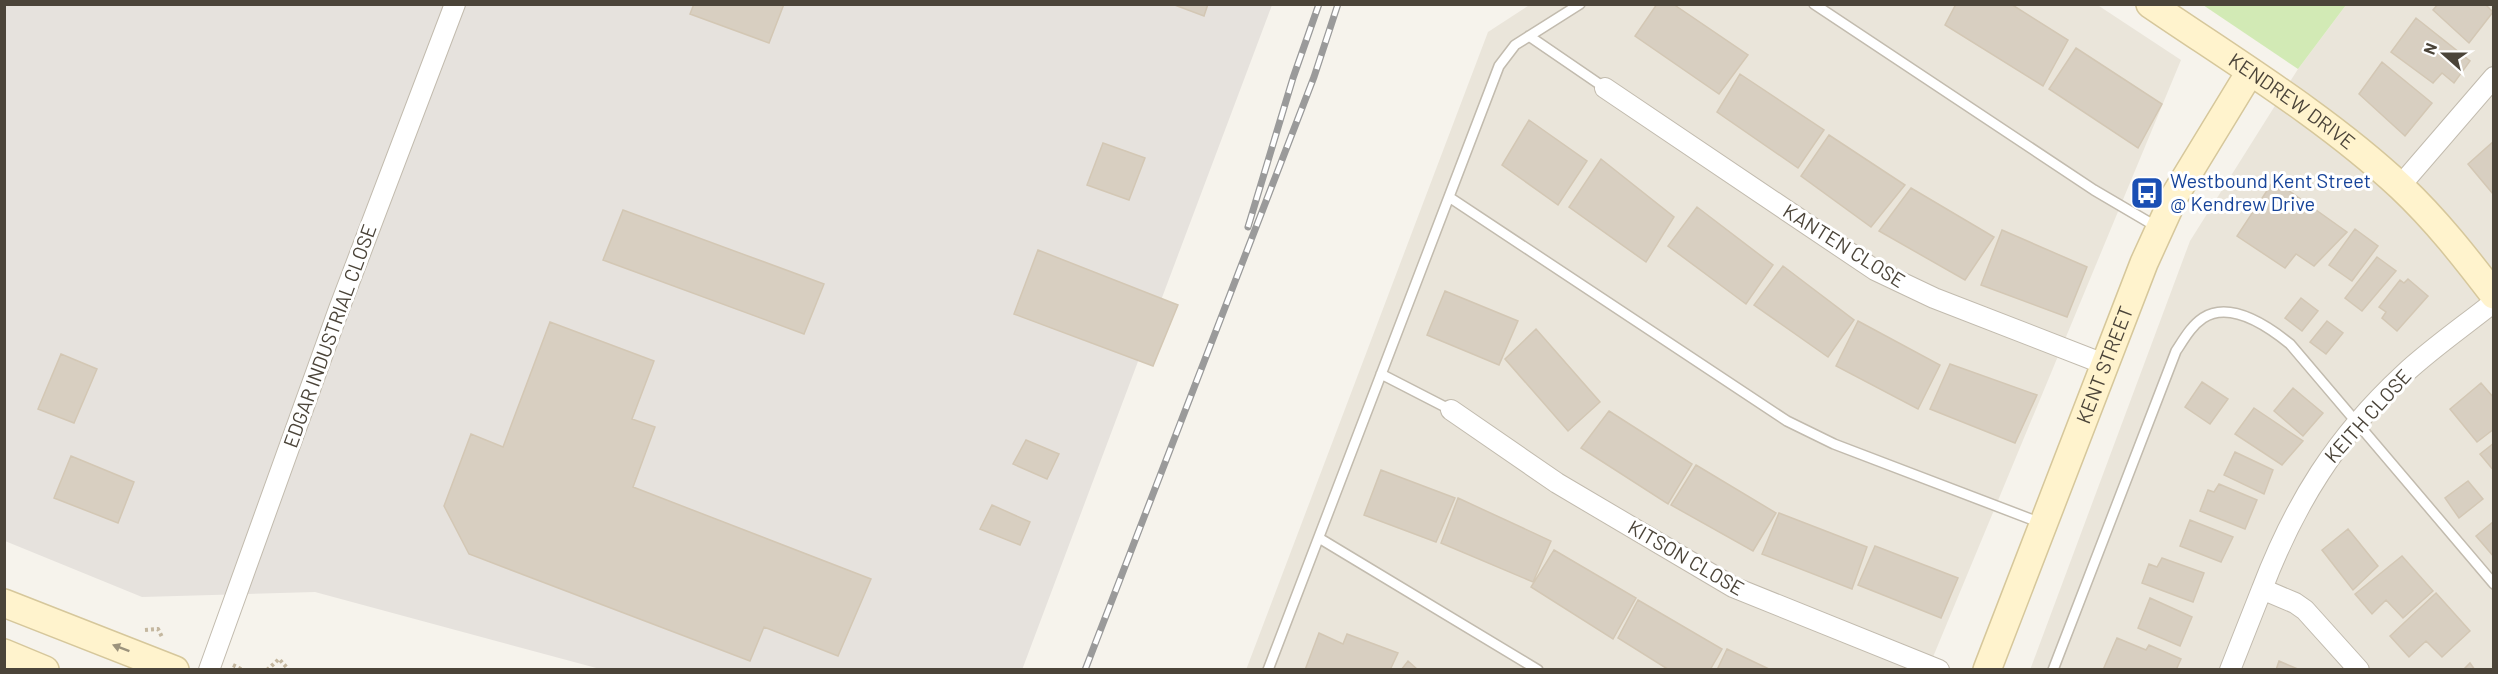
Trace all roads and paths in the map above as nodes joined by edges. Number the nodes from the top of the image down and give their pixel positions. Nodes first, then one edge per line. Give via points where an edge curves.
1 (455, 4) edge
2 (1580, 4) edge
3 (1814, 4) edge
4 (2150, 4) edge
5 (1529, 36) junction
6 (2250, 72) junction
7 (2493, 77) edge
8 (1605, 88) joint
9 (2400, 186) junction
10 (1449, 197) junction
11 (2159, 229) junction
12 (2493, 295) edge
13 (2493, 302) edge
14 (2104, 364) junction
15 (1381, 374) junction
16 (1451, 410) joint
17 (2355, 424) junction
18 (2043, 524) junction
19 (1319, 537) junction
20 (2493, 584) edge
21 (2262, 589) junction
22 (4, 603) edge
23 (4, 653) edge
24 (45, 669) edge
25 (175, 669) edge
26 (209, 669) edge
27 (267, 669) edge
28 (290, 669) edge
29 (1268, 669) edge
30 (1538, 669) edge
31 (1939, 669) edge
32 (1987, 669) edge
33 (2053, 669) edge
34 (2230, 669) edge
35 (2359, 669) edge

1 - 26 street, EDGAR INDUSTRIAL CLOSE
2 - 5 lane
3 - 11 lane
4 - 6 street, KENDREW DRIVE
5 - 8 lane
5 - 10 lane via 1506,54 1499,66
6 - 9 street, KENDREW DRIVE
6 - 11 street, KENT STREET via 2175,195
7 - 9 street
8 - 14 street, KANTEN CLOSE via 1875,270 1934,298
9 - 12 street, KENDREW DRIVE via 2453,241
10 - 15 lane
10 - 18 lane via 1786,421 1834,444
11 - 14 street, KENT STREET
13 - 17 street, KEITH CLOSE via 2406,372
14 - 18 street, KENT STREET
15 - 16 lane
15 - 19 lane
16 - 31 street, KITSON CLOSE via 1557,483 1733,587
17 - 20 lane
17 - 21 street, KEITH CLOSE via 2317,473 2299,504
17 - 33 lane via 2304,358 2274,331 2238,315 2204,317 2189,330 2172,361
18 - 32 street, KENT STREET
19 - 29 lane
19 - 30 lane
21 - 34 street, KEITH CLOSE
21 - 35 street via 2305,610
25 -> 22 street
23 - 24 street
27 - 28 path via 279,659

